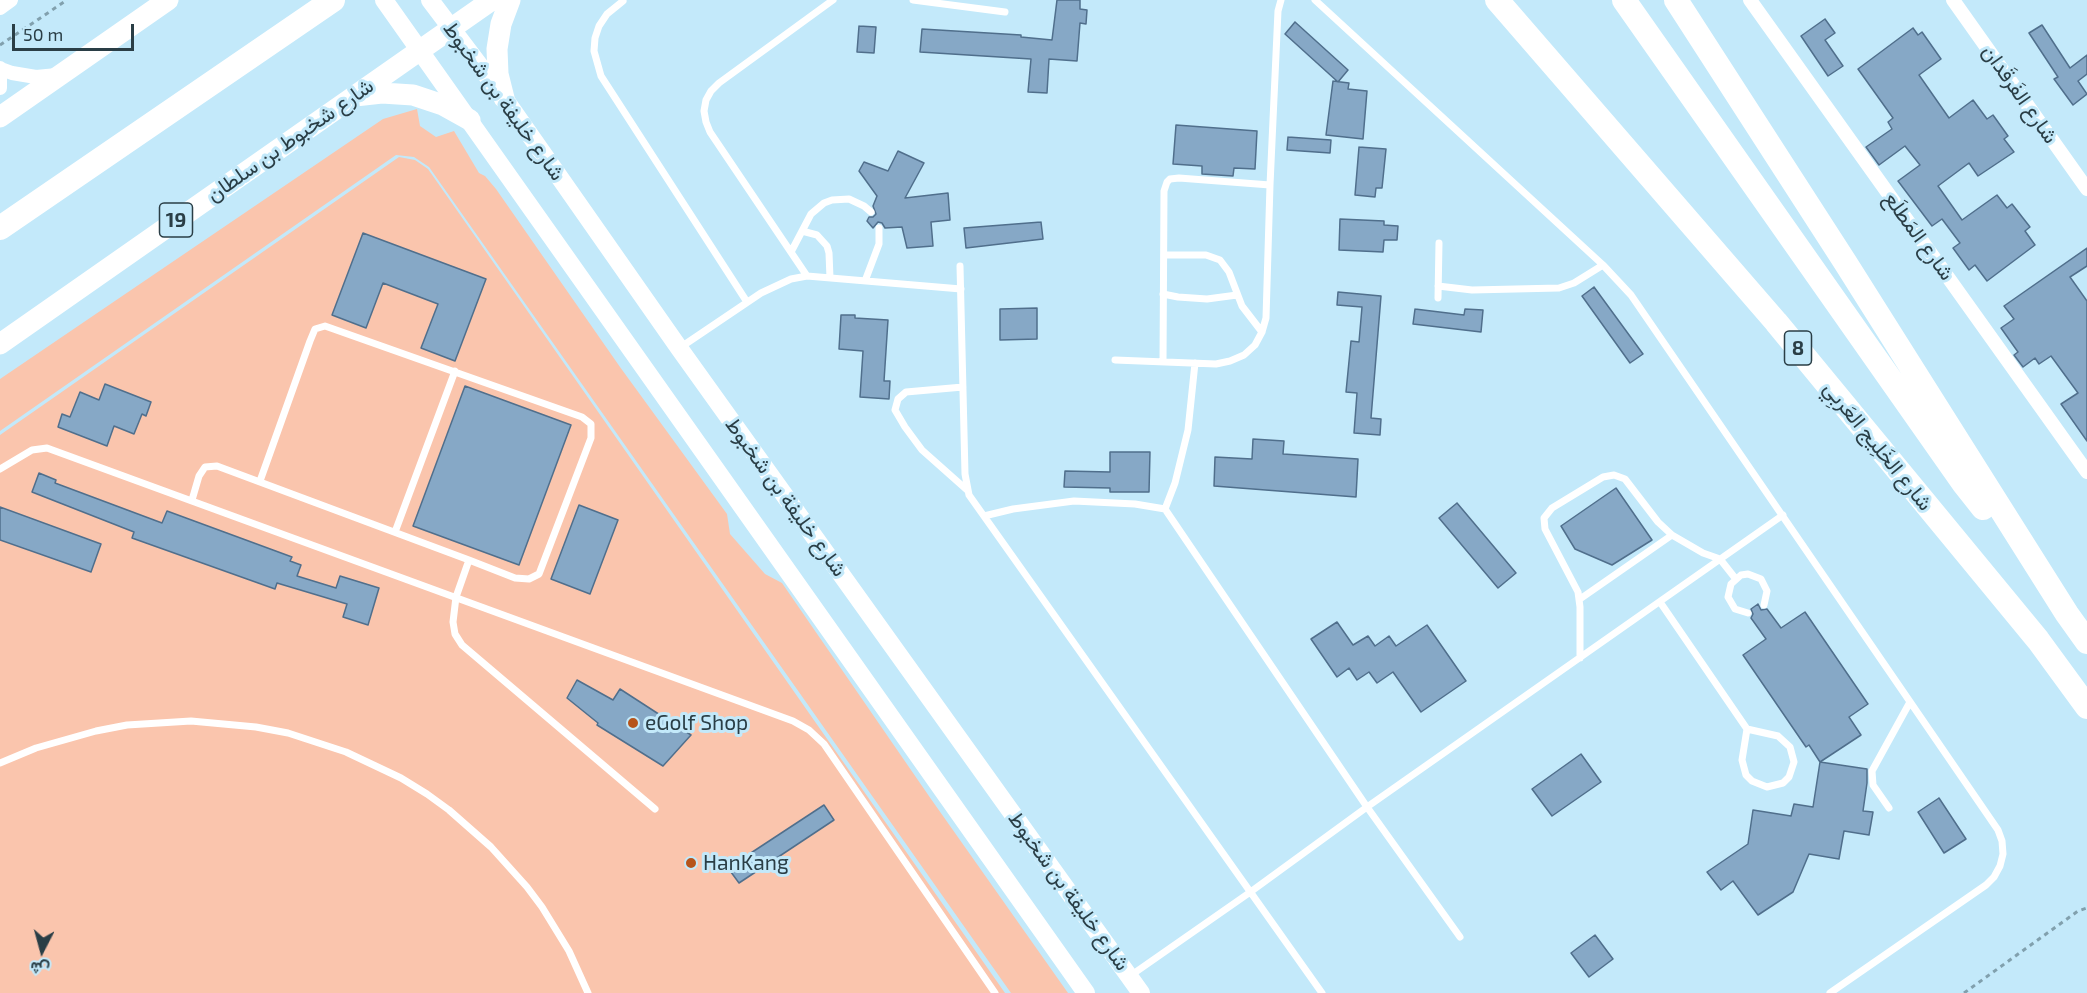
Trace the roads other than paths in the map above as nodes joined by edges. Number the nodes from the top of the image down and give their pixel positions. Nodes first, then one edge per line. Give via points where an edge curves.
1 (11, 0) edge
2 (168, 0) edge
3 (333, 0) edge
4 (384, 0) edge
5 (430, 0) edge
6 (492, 0) edge
7 (510, 0) edge
8 (833, 0) edge
9 (912, 0) edge
10 (1281, 0) edge
11 (1315, 0) edge
12 (1497, 0) edge
13 (1624, 0) edge
14 (1676, 0) edge
15 (1750, 0) edge
16 (1953, 0) edge
17 (622, 1) edge
18 (0, 8) edge
19 (1005, 12) dead end
20 (451, 28) junction
21 (420, 50) junction
22 (0, 68) edge
23 (61, 74) junction
24 (0, 88) edge
25 (351, 97) junction
26 (504, 98) junction
27 (0, 117) edge
28 (470, 120) junction
29 (1270, 185) junction
30 (2087, 189) edge
31 (871, 212) dead end
32 (0, 228) edge
33 (879, 228) dead end
34 (802, 231) junction
35 (1439, 243) dead end
36 (791, 252) junction
37 (1164, 255) junction
38 (1603, 265) junction
39 (960, 266) dead end
40 (807, 276) junction
41 (830, 278) junction
42 (865, 281) junction
43 (1438, 286) junction
44 (961, 289) junction
45 (1164, 294) junction
46 (1237, 295) junction
47 (1438, 298) dead end
48 (747, 302) junction
49 (1262, 332) junction
50 (0, 344) edge
51 (679, 348) junction
52 (1115, 360) dead end
53 (1163, 362) junction
54 (1195, 363) junction
55 (455, 371) junction
56 (963, 387) junction
57 (0, 469) edge
58 (2087, 472) edge
59 (260, 481) junction
60 (967, 490) junction
61 (192, 500) junction
62 (1165, 509) junction
63 (1783, 515) junction
64 (984, 516) junction
65 (395, 532) junction
66 (1672, 535) junction
67 (1720, 559) junction
68 (469, 560) junction
69 (1736, 578) junction
70 (456, 597) junction
71 (1580, 599) junction
72 (1660, 602) junction
73 (1764, 605) dead end
74 (1748, 613) dead end
75 (2067, 614) junction
76 (2087, 642) edge
77 (1580, 658) junction
78 (1910, 702) junction
79 (2087, 707) edge
80 (1747, 729) junction
81 (0, 763) edge
82 (1367, 807) junction
83 (1889, 808) dead end
84 (655, 809) dead end
85 (1250, 893) junction
86 (1460, 937) dead end
87 (1130, 976) junction
88 (588, 993) edge
89 (995, 993) edge
90 (1086, 993) edge
91 (1142, 993) edge
92 (1322, 993) edge
93 (1830, 993) edge

1 - 18 street
2 - 23 main road
3 - 32 highway
4 - 21 main road, شارع خليفة بن شخبوط
5 - 20 main road, شارع خليفة بن شخبوط
6 - 20 main road, شارع شخبوط بن سلطان / 19
7 - 26 main road via 497,49
8 - 36 lane via 719,83 706,100 710,132
9 - 19 lane
10 - 29 lane
11 - 38 lane
12 - 79 highway, شارع الخَلِيج العَربِي / 8 via 1776,322 2038,640
13 - 75 highway via 1964,484
14 - 75 highway
15 - 58 street, شارع المَطلَع
16 - 30 street, شارع الفَرقَدان
17 - 48 lane via 606,14 595,38 599,70
20 - 21 main road, شارع شخبوط بن سلطان / 19
20 - 26 main road, شارع خليفة بن شخبوط
21 - 25 main road, شارع شخبوط بن سلطان / 19
21 - 28 main road, شارع خليفة بن شخبوط
22 - 23 street via 36,77
22 - 24 street
23 - 27 main road
25 - 28 main road via 412,95 443,105
25 - 50 main road, شارع شخبوط بن سلطان / 19
26 - 51 main road, شارع خليفة بن شخبوط
28 - 90 main road, شارع خليفة بن شخبوط
29 - 37 lane via 1170,179 1164,191
29 - 49 lane via 1266,318
31 - 34 lane via 849,199 832,200 817,208
33 - 42 lane via 879,244
34 - 36 lane
34 - 41 lane via 817,235 827,246
35 - 43 lane
36 - 40 lane
37 - 45 lane
37 - 46 lane via 1206,255 1220,260
38 - 43 lane via 1559,288 1472,290
38 - 63 lane via 1643,310
39 - 44 lane
40 - 41 lane
40 - 48 lane via 776,285
41 - 42 lane
42 - 44 lane
43 - 47 lane
44 - 56 lane
45 - 46 lane via 1200,299
45 - 53 lane
46 - 49 lane
48 - 51 lane
49 - 54 lane via 1244,355 1216,364
51 - 87 main road, شارع خليفة بن شخبوط
52 - 53 lane
53 - 54 lane
54 - 62 lane via 1188,430
55 - 59 lane via 340,330 325,326 315,329
55 - 65 lane
55 - 68 lane via 582,417 591,424 591,438 539,574 529,579 515,578
56 - 60 lane
56 - 60 lane via 906,392 898,399 895,410 922,450
57 - 61 lane via 32,450 47,448
59 - 61 lane via 217,466 205,467
59 - 65 lane
60 - 64 lane
61 - 70 lane
62 - 64 lane via 1074,501
62 - 82 lane
63 - 67 lane
63 - 78 lane
64 - 85 lane
65 - 68 lane
66 - 67 lane
66 - 71 lane
66 - 71 lane via 1625,479 1614,475 1603,477 1552,508 1544,524
67 - 69 lane
67 - 72 lane
68 - 70 lane
69 - 73 lane via 1748,574 1761,579 1767,591
69 - 74 lane via 1728,597 1735,609
70 - 84 lane via 453,622 462,645
70 - 89 lane via 809,730 824,744
71 - 77 lane
72 - 77 lane
72 - 80 lane
75 - 76 highway
77 - 82 lane
78 - 83 lane via 1872,771 1873,785
78 - 93 lane via 1998,830 2003,854 2000,866 1986,885
80 - 80 lane via 1778,736 1790,747 1793,770 1783,783 1767,787 1746,775 1742,760
81 - 88 lane via 96,731 191,721 288,733 346,752 426,794 491,847 542,907 569,951
82 - 85 lane
82 - 86 lane
85 - 87 lane
85 - 92 lane
87 - 91 main road, شارع خليفة بن شخبوط

